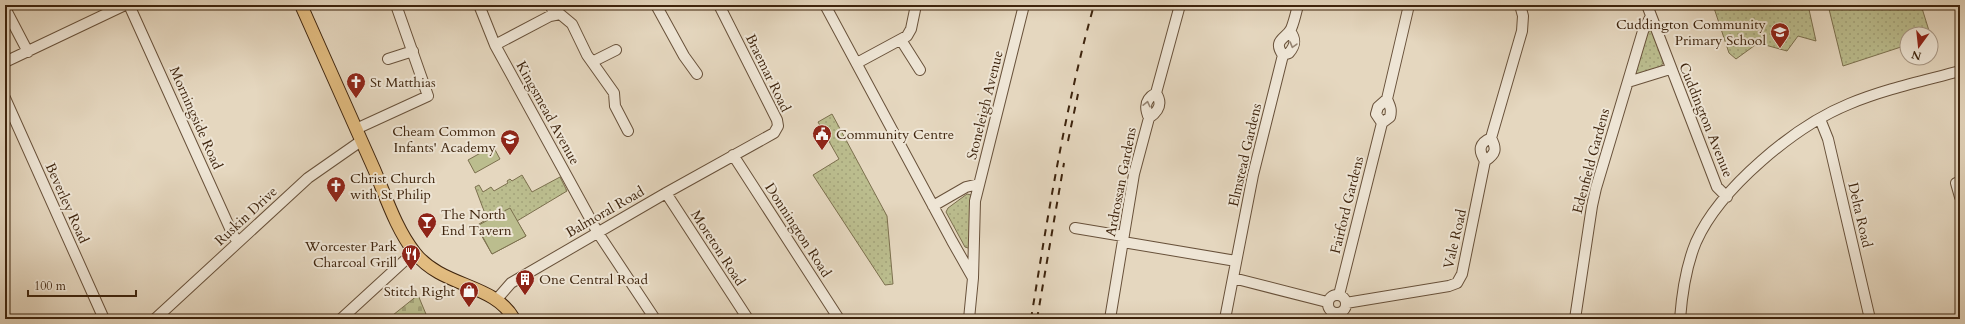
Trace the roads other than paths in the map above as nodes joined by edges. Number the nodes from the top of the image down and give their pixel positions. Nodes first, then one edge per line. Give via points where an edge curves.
1 (125, 5) edge
2 (129, 5) edge
3 (301, 5) edge
4 (396, 5) edge
5 (479, 5) edge
6 (656, 5) edge
7 (719, 5) edge
8 (826, 5) edge
9 (916, 5) edge
10 (1024, 5) edge
11 (1180, 5) edge
12 (1298, 5) edge
13 (1409, 5) edge
14 (1520, 5) edge
15 (1647, 5) edge
16 (5, 8) edge
17 (553, 9) edge
18 (1651, 16) junction
19 (901, 40) junction
20 (494, 45) junction
21 (616, 50) dead end
22 (412, 51) junction
23 (28, 52) junction
24 (388, 59) dead end
25 (5, 62) edge
26 (592, 62) junction
27 (857, 63) junction
28 (1670, 69) junction
29 (920, 70) dead end
30 (1960, 71) edge
31 (697, 74) dead end
32 (1628, 82) junction
33 (1156, 93) junction
34 (5, 98) edge
35 (1149, 118) junction
36 (1820, 119) junction
37 (356, 129) junction
38 (628, 131) dead end
39 (1491, 138) junction
40 (361, 141) junction
41 (733, 155) junction
42 (1485, 161) junction
43 (1956, 183) dead end
44 (979, 184) junction
45 (666, 193) junction
46 (1727, 197) junction
47 (1960, 197) edge
48 (933, 206) junction
49 (1075, 228) dead end
50 (598, 233) junction
51 (238, 242) junction
52 (1122, 243) junction
53 (414, 252) junction
54 (1236, 261) junction
55 (973, 278) junction
56 (1232, 278) junction
57 (1339, 295) junction
58 (497, 299) junction
59 (1327, 302) junction
60 (1346, 303) junction
61 (1334, 316) edge
62 (104, 319) edge
63 (156, 319) edge
64 (341, 319) edge
65 (514, 319) edge
66 (655, 319) edge
67 (748, 319) edge
68 (839, 319) edge
69 (969, 319) edge
70 (1110, 319) edge
71 (1225, 319) edge
72 (1575, 319) edge
73 (1680, 319) edge
74 (1870, 319) edge

1 - 23 street
2 - 51 street, Morningside Road
3 - 37 main road
4 - 22 street
5 - 20 street, Kingsmead Avenue
6 - 31 street
7 - 41 street, Braemar Road via 778,126 774,133
8 - 27 street
9 - 19 street via 911,29
10 - 44 street, Stoneleigh Avenue
11 - 33 street, Ardrossan Gardens
12 - 54 street, Elmstead Gardens via 1290,31 1295,42 1290,53 1283,55 1253,175
13 - 57 street, Fairford Gardens via 1387,99 1378,107 1376,114 1382,123
14 - 39 street, Vale Road via 1523,16 1522,31
15 - 18 street, Cuddington Avenue
16 - 23 street
17 - 20 street
17 - 26 street via 572,24
18 - 28 street, Cuddington Avenue
18 - 32 street, Edenfield Gardens via 1643,30
19 - 27 street
19 - 29 street via 915,52
20 - 50 street, Kingsmead Avenue
21 - 26 street
22 - 24 street
22 - 37 street via 428,96
23 - 25 street
26 - 38 street via 618,91 615,106
27 - 48 street
28 - 32 street
28 - 46 street, Cuddington Avenue via 1717,187
30 - 36 street via 1856,101
32 - 72 street, Edenfield Gardens via 1592,206
35 -> 33 street, Ardrossan Gardens via 1145,110 1146,103 1149,96
33 - 35 street, Ardrossan Gardens via 1160,99 1160,106 1157,113
34 - 62 street, Beverley Road
35 - 52 street, Ardrossan Gardens via 1134,174
36 - 46 street via 1772,152
36 - 74 street, Delta Road via 1828,138
37 - 40 main road
39 - 42 street, Vale Road via 1495,144 1495,152
39 - 42 street, Vale Road via 1483,141 1480,148
40 - 51 street, Ruskin Drive via 308,178
40 - 53 main road via 385,196
41 - 45 street, Balmoral Road
41 - 68 street, Donnington Road
42 - 60 street, Vale Road via 1462,274 1457,283
43 - 47 street
44 - 48 street via 966,187
44 - 55 street, Stoneleigh Avenue via 975,212
45 - 50 street, Balmoral Road
45 - 67 street, Moreton Road
46 - 73 street via 1696,242 1686,275
48 - 55 street
49 - 52 street
50 - 58 street, Balmoral Road via 511,283
50 - 66 street, Kingsmead Avenue
51 - 63 street, Ruskin Drive
52 - 54 street
52 - 70 street, Ardrossan Gardens
53 - 58 main road via 424,264 442,276
53 - 64 street
54 - 56 street, Elmstead Gardens
55 - 69 street, Stoneleigh Avenue
56 - 59 street
56 - 71 street, Elmstead Gardens
57 - 59 street via 1334,295
57 - 60 street
58 - 65 main road
59 - 61 street via 1327,307
60 - 61 street via 1344,310

